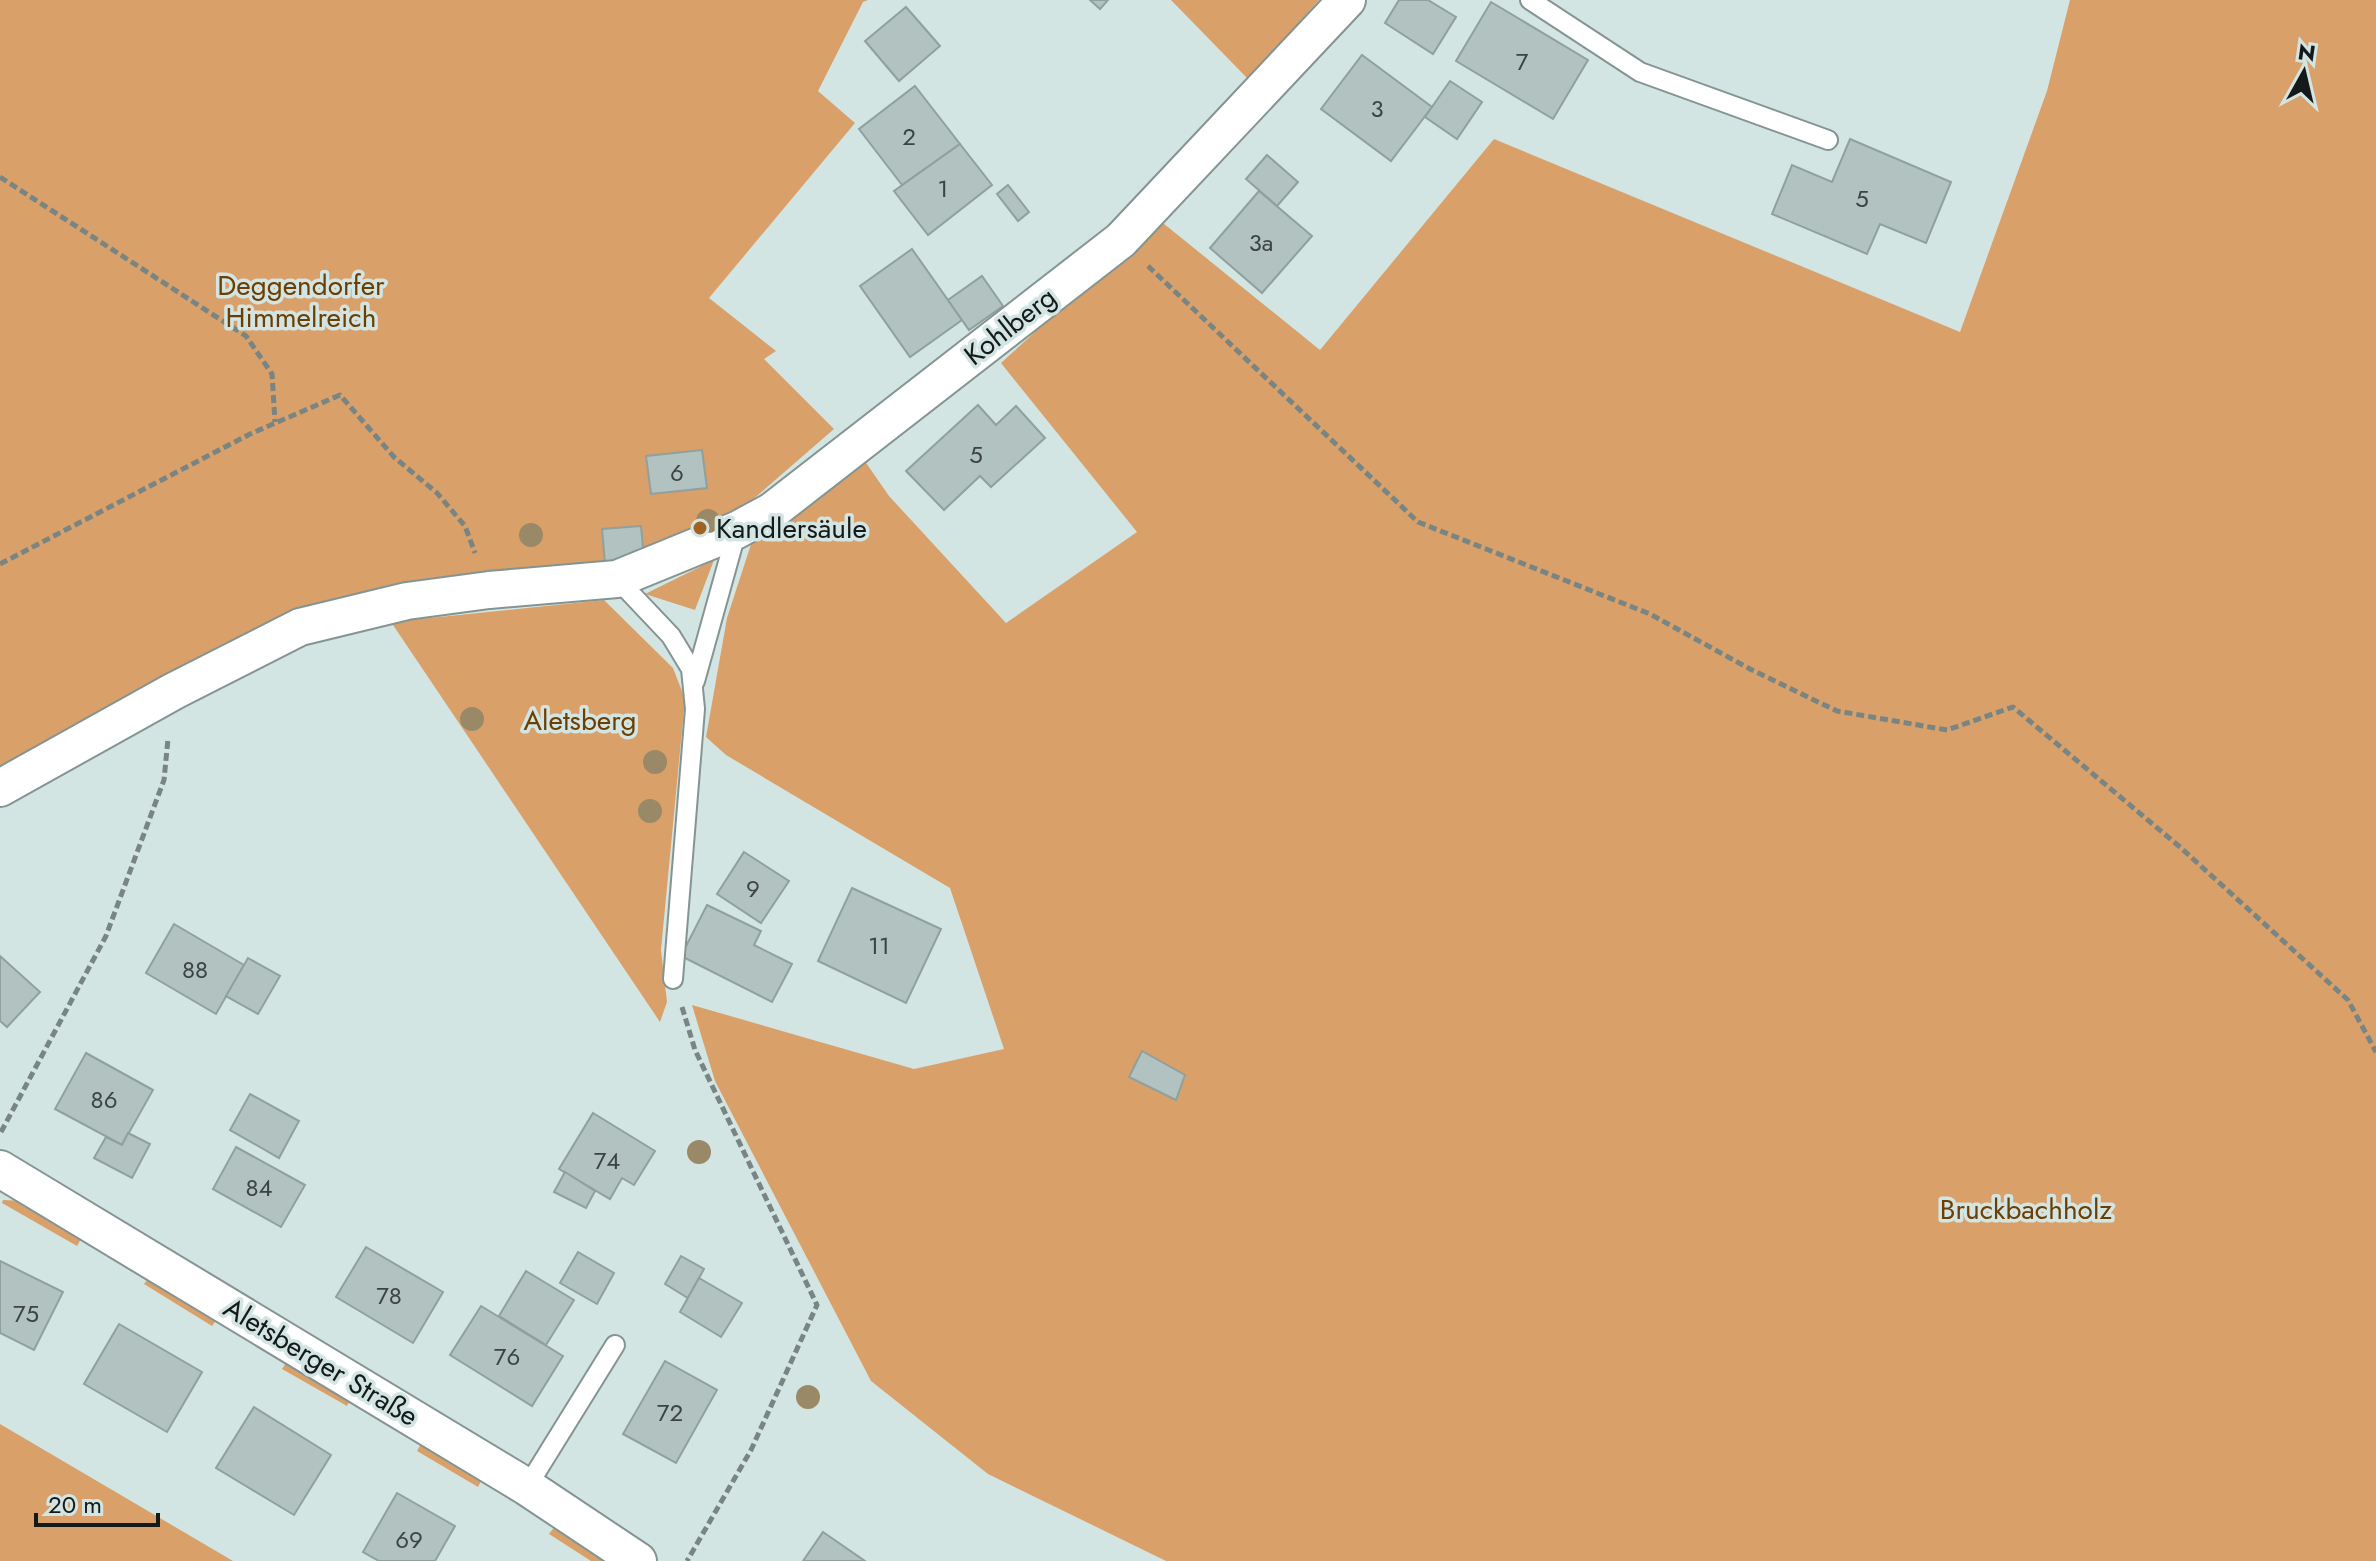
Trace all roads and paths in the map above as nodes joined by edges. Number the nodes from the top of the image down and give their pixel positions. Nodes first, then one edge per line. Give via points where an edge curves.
1 (1347, 0) edge
2 (1530, 0) edge
3 (1828, 140) dead end
4 (0, 177) edge
5 (1121, 240) junction
6 (275, 422) junction
7 (737, 530) junction
8 (0, 564) edge
9 (617, 579) junction
10 (489, 590) junction
11 (693, 688) junction
12 (174, 691) junction
13 (0, 788) edge
14 (673, 979) joint
15 (2376, 1052) edge
16 (0, 1134) edge
17 (0, 1169) edge
18 (615, 1345) dead end
19 (527, 1487) junction
20 (638, 1561) edge
21 (687, 1561) edge

1 - 5 street, Kohlberg
2 - 3 lane via 1640,72
4 - 6 path via 246,336 272,374
5 - 7 street, Kohlberg via 772,511
5 - 15 path via 1418,522 1650,614 1837,711 1947,730 2013,707 2180,847 2348,1000
6 - 8 path
6 - 10 path via 340,395 465,526
7 - 9 street, Kohlberg
7 - 11 lane
9 - 10 street, Kohlberg
9 - 11 lane via 671,636 691,669
10 - 12 street, Kohlberg via 407,601 300,627
11 - 14 lane
12 - 13 street, Kohlberg
12 - 16 path via 164,780 106,936
14 - 21 path via 695,1050 817,1305 751,1450
17 - 19 street, Aletsberger Straße
18 - 19 lane
19 - 20 street, Aletsberger Straße

